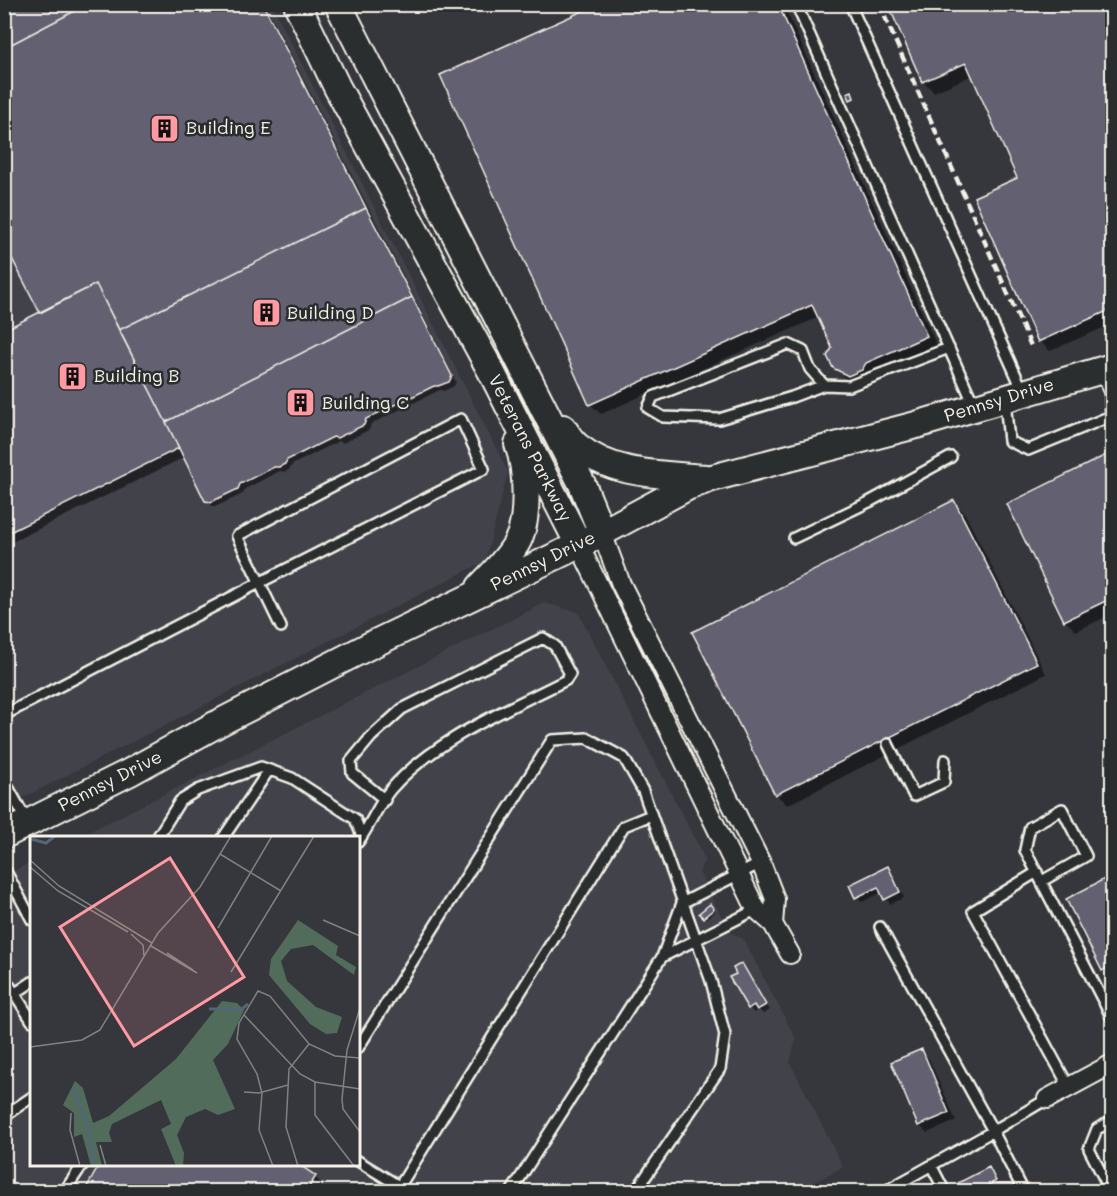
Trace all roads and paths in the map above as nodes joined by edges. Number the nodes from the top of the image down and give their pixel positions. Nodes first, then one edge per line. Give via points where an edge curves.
1 (297, 4) edge
2 (338, 4) edge
3 (796, 4) edge
4 (850, 4) edge
5 (949, 348) junction
6 (1107, 368) edge
7 (490, 369) junction
8 (824, 385) junction
9 (1014, 396) junction
10 (539, 401) junction
11 (975, 408) junction
12 (951, 457) dead end
13 (712, 478) junction
14 (794, 538) dead end
15 (590, 539) junction
16 (259, 583) junction
17 (472, 596) junction
18 (281, 627) dead end
19 (4, 715) edge
20 (888, 744) dead end
21 (945, 760) dead end
22 (268, 770) junction
23 (4, 780) edge
24 (385, 800) junction
25 (651, 815) junction
26 (12, 827) edge
27 (158, 836) edge
28 (224, 836) edge
29 (359, 836) edge
30 (360, 839) edge
31 (760, 862) junction
32 (4, 868) edge
33 (1037, 872) junction
34 (738, 874) junction
35 (1042, 881) junction
36 (775, 899) junction
37 (682, 903) junction
38 (756, 909) junction
39 (30, 916) edge
40 (773, 924) junction
41 (880, 927) dead end
42 (696, 941) junction
43 (790, 954) dead end
44 (662, 957) junction
45 (4, 977) edge
46 (30, 983) edge
47 (14, 994) junction
48 (1110, 1005) edge
49 (30, 1018) edge
50 (1113, 1018) edge
51 (360, 1045) edge
52 (1113, 1064) edge
53 (1069, 1087) junction
54 (30, 1098) edge
55 (1047, 1099) joint
56 (4, 1116) edge
57 (1113, 1121) edge
58 (993, 1131) junction
59 (360, 1162) edge
60 (82, 1166) edge
61 (931, 1166) junction
62 (398, 1189) edge
63 (889, 1189) dead end
64 (64, 1191) edge
65 (511, 1191) edge
66 (635, 1191) edge
67 (945, 1191) edge
68 (1024, 1191) edge
69 (1111, 1191) edge

1 - 7 main road, Veterans Parkway via 337,87
2 - 10 main road, Veterans Parkway
3 - 5 lane
4 - 9 lane
5 - 8 lane via 849,386
5 - 11 lane
6 - 9 main road, Pennsy Drive
6 - 9 lane via 1111,416 1029,450 1009,441
7 - 15 main road, Veterans Parkway
7 - 17 main road via 522,454 526,507 518,543
8 - 8 lane via 810,369 803,351 788,344 653,397 648,408 663,417 719,419
9 - 11 main road, Pennsy Drive
10 - 13 main road via 575,444 594,458 620,469
10 - 15 main road, Veterans Parkway via 582,484
11 - 13 main road, Pennsy Drive
12 - 14 lane
13 - 15 main road, Pennsy Drive via 687,487
15 - 17 main road, Pennsy Drive
15 - 31 street, Veterans Parkway via 621,584
15 - 34 street, Veterans Parkway
16 - 16 lane via 237,536 461,419 484,469
16 - 18 lane
16 - 19 lane
17 - 26 main road, Pennsy Drive via 130,772
20 - 21 lane via 914,796 944,782
22 - 27 lane via 261,768 198,790 180,801
22 - 28 lane
22 - 29 lane via 292,778 355,819
23 - 26 lane
24 - 24 lane via 390,790 424,757 566,680 570,674 555,646 543,638 394,716 351,761 352,774
24 - 30 lane
25 - 37 lane
25 - 51 lane via 643,791 624,758 587,738 552,740
25 - 62 lane via 624,826
31 - 34 lane
31 - 36 street, Veterans Parkway
32 - 39 lane
33 - 35 lane
33 - 35 lane via 1025,850 1030,827 1062,809 1086,856
33 - 53 lane via 973,911
34 - 37 lane
34 - 38 street, Veterans Parkway
35 - 48 lane
36 - 38 lane
36 - 40 street, Veterans Parkway
37 - 42 lane
37 - 44 lane
38 - 40 street, Veterans Parkway
38 - 42 lane
40 - 43 street, Veterans Parkway
41 - 58 lane
42 - 44 lane
42 - 66 lane via 725,1035 720,1069
44 - 65 lane
45 - 47 lane
46 - 47 lane
47 - 49 lane
48 - 50 lane
52 - 53 street
53 - 55 street
54 - 56 lane
55 - 58 lane
57 - 69 lane via 1097,1129 1089,1149
58 - 61 lane
58 - 68 lane
59 - 62 lane
60 - 64 lane
61 - 63 lane
61 - 67 lane

